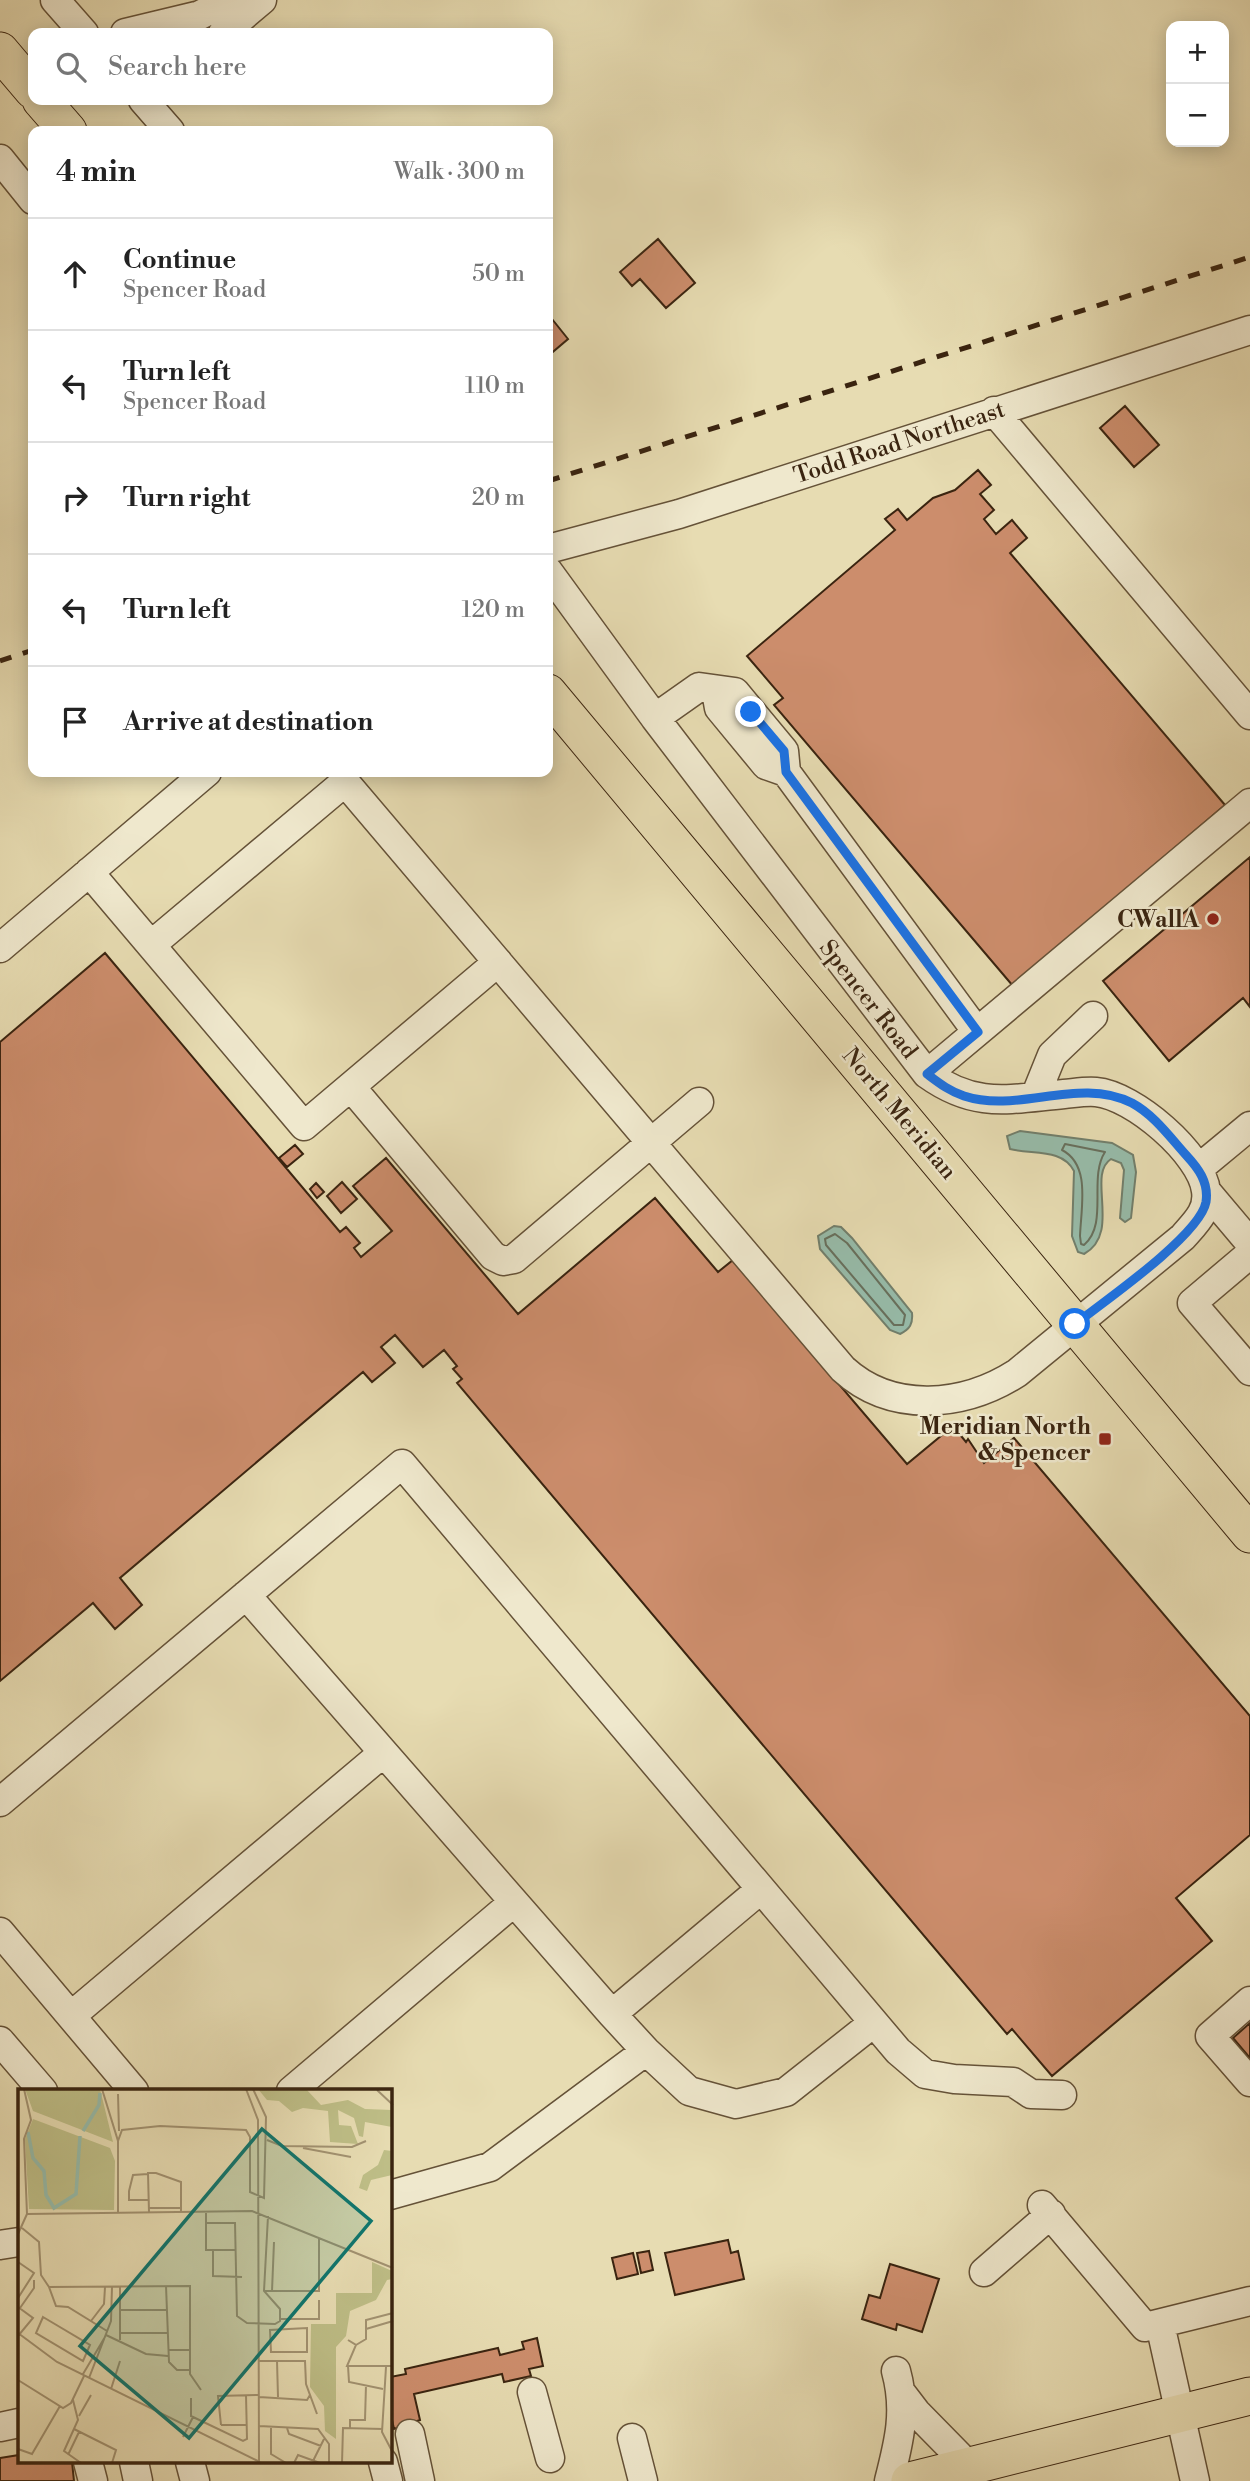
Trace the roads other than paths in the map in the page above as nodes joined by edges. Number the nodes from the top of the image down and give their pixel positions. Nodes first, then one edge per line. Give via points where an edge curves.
1 (55, 0) edge
2 (229, 0) edge
3 (262, 0) edge
4 (80, 28) edge
5 (146, 28) edge
6 (229, 28) edge
7 (0, 51) edge
8 (28, 84) edge
9 (45, 105) edge
10 (149, 105) edge
11 (64, 126) edge
12 (166, 126) edge
13 (0, 159) edge
14 (28, 194) edge
15 (1250, 330) edge
16 (993, 411) junction
17 (553, 549) edge
18 (553, 578) edge
19 (553, 699) edge
20 (1250, 715) edge
21 (655, 718) junction
22 (201, 777) edge
23 (1250, 803) edge
24 (89, 872) junction
25 (150, 945) junction
26 (0, 948) edge
27 (498, 962) junction
28 (1093, 1016) dead end
29 (978, 1032) junction
30 (927, 1074) junction
31 (351, 1087) junction
32 (1035, 1097) junction
33 (699, 1102) dead end
34 (1250, 1126) edge
35 (651, 1143) junction
36 (1203, 1181) junction
37 (1250, 1243) edge
38 (1250, 1254) edge
39 (1075, 1324) junction
40 (1250, 1371) edge
41 (1250, 1534) edge
42 (246, 1595) junction
43 (383, 1753) junction
44 (0, 1802) edge
45 (760, 1890) junction
46 (514, 1902) junction
47 (0, 1932) edge
48 (1250, 2001) edge
49 (612, 2014) junction
50 (71, 2016) junction
51 (873, 2024) junction
52 (0, 2041) edge
53 (646, 2051) junction
54 (1250, 2082) edge
55 (41, 2089) edge
56 (132, 2089) edge
57 (292, 2089) edge
58 (1062, 2095) dead end
59 (392, 2194) edge
60 (18, 2242) edge
61 (0, 2245) edge
62 (984, 2272) dead end
63 (1250, 2301) edge
64 (1160, 2324) junction
65 (532, 2392) dead end
66 (1250, 2396) edge
67 (1181, 2413) junction
68 (18, 2423) edge
69 (0, 2427) edge
70 (410, 2434) dead end
71 (632, 2438) dead end
72 (550, 2458) dead end
73 (89, 2464) edge
74 (191, 2464) edge
75 (969, 2466) junction
76 (93, 2481) edge
77 (195, 2481) edge
78 (420, 2481) edge
79 (643, 2481) edge
80 (889, 2481) edge
81 (909, 2481) edge
82 (1195, 2481) edge

1 - 4 street
2 - 5 street via 200,15
3 - 6 street
7 - 8 main road
9 - 11 main road
10 - 12 street
13 - 14 street
15 - 16 street, Todd Road Northeast
16 - 17 street, Todd Road Northeast via 679,514
16 - 20 street
18 - 21 street, Spencer Road
19 - 39 main road, North Meridian
21 - 29 street via 691,691 709,687 716,691 719,708 766,765 786,772
21 - 30 street, Spencer Road
22 - 24 street
23 - 29 street
24 - 25 street
24 - 26 street
25 - 27 street via 345,782
25 - 31 street via 304,1126
27 - 31 street
27 - 35 street
28 - 32 street via 1052,1055
29 - 30 street
30 - 32 street, Spencer Road via 965,1097
31 - 35 street via 493,1256 503,1261 514,1259
32 - 36 street, Spencer Road via 1097,1091 1123,1099 1151,1116
33 - 35 street
34 - 36 street
35 - 39 street via 843,1369 869,1388 901,1399 971,1396 1017,1373
36 - 37 street, Spencer Road
36 - 39 street via 1202,1216 1183,1237
38 - 40 street via 1192,1303
39 - 41 main road, North Meridian
42 - 43 street
42 - 44 street
42 - 45 street via 402,1464
43 - 46 street
43 - 50 street
45 - 49 street
45 - 51 street
46 - 49 street
46 - 57 street
47 - 50 street
48 - 54 street via 1210,2036
49 - 53 street
50 - 56 street
51 - 53 street via 786,2092 736,2104 689,2091
51 - 58 street via 925,2074 1013,2082 1031,2094
52 - 55 street
53 - 59 street via 491,2167
60 - 61 street
62 - 64 street via 1047,2209 1144,2327
63 - 64 street
64 - 67 street
65 - 72 street
66 - 67 main road
67 - 75 main road
67 - 82 street
68 - 69 street
70 - 78 street
71 - 79 street
73 - 76 street
74 - 77 street
75 - 80 street via 916,2412 899,2383 903,2422
75 - 81 main road

